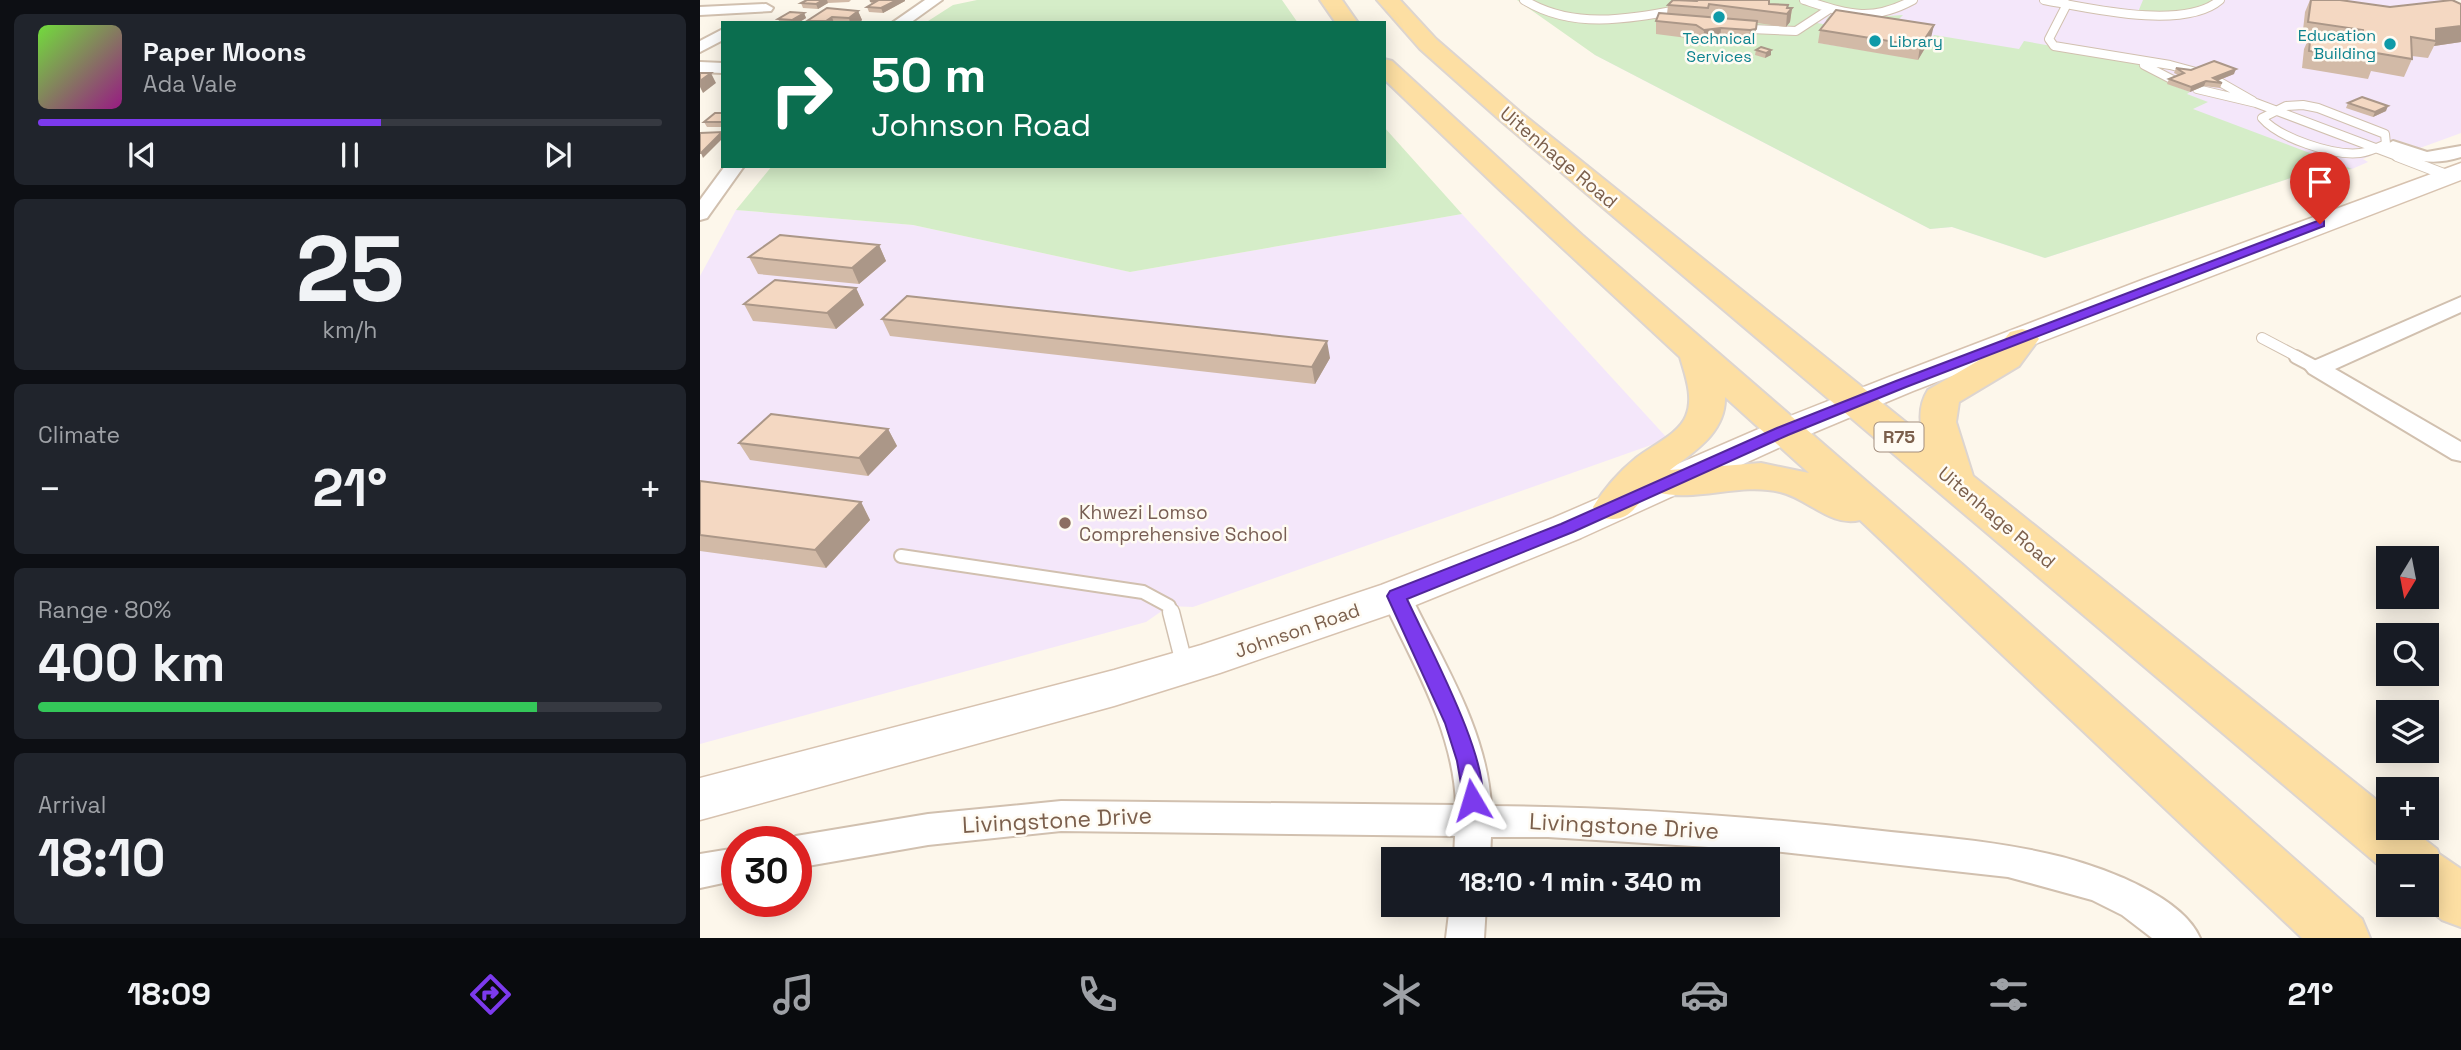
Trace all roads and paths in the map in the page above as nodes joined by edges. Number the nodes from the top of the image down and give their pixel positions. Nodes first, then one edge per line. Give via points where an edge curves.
1 (781, 0) edge
2 (934, 0) edge
3 (1331, 0) edge
4 (1388, 0) edge
5 (1524, 0) edge
6 (1804, 0) edge
7 (1913, 0) edge
8 (2044, 0) edge
9 (2220, 0) edge
10 (2067, 4) junction
11 (1694, 7) edge
12 (766, 8) junction
13 (1828, 10) junction
14 (700, 11) edge
15 (743, 21) edge
16 (902, 21) edge
17 (1346, 21) edge
18 (1751, 29) edge
19 (721, 35) edge
20 (700, 47) edge
21 (2134, 61) junction
22 (700, 67) edge
23 (721, 68) edge
24 (1386, 68) edge
25 (2196, 72) edge
26 (2175, 81) edge
27 (2218, 81) edge
28 (2197, 89) edge
29 (2256, 103) junction
30 (2275, 110) junction
31 (2386, 147) junction
32 (2457, 166) edge
33 (734, 168) edge
34 (700, 214) edge
35 (2461, 304) edge
36 (2262, 338) dead end
37 (2022, 339) junction
38 (1698, 355) junction
39 (2317, 369) junction
40 (1858, 402) junction
41 (1783, 432) junction
42 (2461, 453) edge
43 (1670, 483) junction
44 (1955, 483) junction
45 (1614, 507) junction
46 (1891, 526) junction
47 (901, 556) dead end
48 (1396, 596) junction
49 (1185, 667) junction
50 (700, 799) edge
51 (1475, 820) junction
52 (1473, 847) edge
53 (812, 849) edge
54 (2403, 854) edge
55 (721, 867) edge
56 (700, 871) edge
57 (2439, 884) edge
58 (2461, 902) edge
59 (1467, 917) edge
60 (1465, 938) edge
61 (2181, 938) edge
62 (2342, 938) edge

1 - 12 street
2 - 16 street
3 - 17 main road
4 - 40 main road, Uitenhage Road / R75 via 1428,44 1510,117
5 - 11 lane via 1543,11 1584,18 1642,16
6 - 13 lane
7 - 13 lane via 1884,14
8 - 10 lane
9 - 10 lane via 2208,12 2174,16
10 - 21 lane via 2050,43
12 - 14 street
12 - 15 street
13 - 18 lane via 1796,31
19 - 20 street
21 - 25 lane
21 - 26 lane
22 - 23 street
24 - 38 main road
27 - 29 lane
28 - 29 lane
29 - 30 lane
30 - 31 lane
30 - 31 lane via 2309,106 2374,128 2386,137
30 - 31 lane via 2262,118 2266,125 2330,150 2346,153
31 - 32 lane
31 - 32 street
32 - 37 street, Johnson Road
33 - 34 street
35 - 39 street
36 - 39 lane
37 - 40 street, Johnson Road
37 - 44 main road via 2005,361 1968,378 1941,398 1938,422
38 - 41 main road
38 - 45 main road via 1707,387 1703,423 1640,475
39 - 42 street
40 - 41 street, Johnson Road
40 - 44 main road, Uitenhage Road / R75
41 - 43 street, Johnson Road
41 - 46 main road
43 - 45 street, Johnson Road
43 - 46 main road via 1751,477 1789,480
44 - 54 main road, Uitenhage Road / R75
45 - 48 street, Johnson Road
46 - 62 main road
47 - 49 lane via 1143,592 1169,606
48 - 49 street, Johnson Road
48 - 51 street via 1455,723 1467,761
49 - 50 street, Johnson Road
51 - 52 street
51 - 53 street, Livingstone Drive via 1061,816 917,830
51 - 61 street, Livingstone Drive via 1773,835 2008,861 2118,894
55 - 56 street
57 - 58 main road
59 - 60 street

